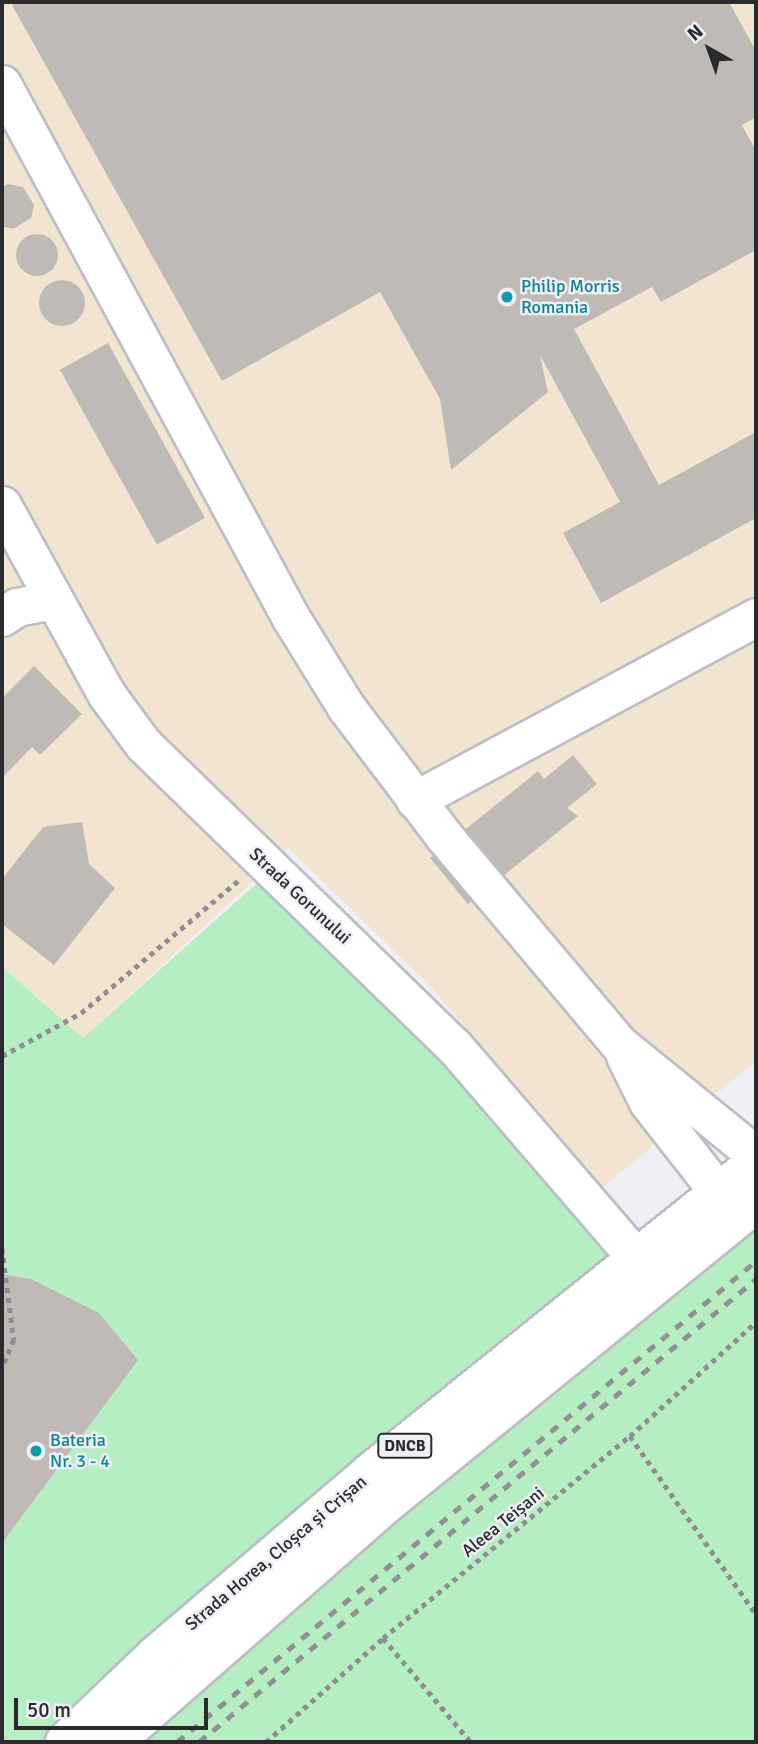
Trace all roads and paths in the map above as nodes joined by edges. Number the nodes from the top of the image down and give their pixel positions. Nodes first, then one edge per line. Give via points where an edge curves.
1 (2, 84) edge
2 (2, 505) edge
3 (53, 600) junction
4 (7, 601) edge
5 (756, 617) edge
6 (415, 800) junction
7 (262, 860) junction
8 (618, 1043) junction
9 (2, 1056) edge
10 (756, 1155) edge
11 (756, 1163) edge
12 (719, 1193) junction
13 (756, 1203) edge
14 (2, 1248) edge
15 (637, 1259) junction
16 (756, 1322) edge
17 (2, 1368) edge
18 (630, 1436) junction
19 (756, 1614) edge
20 (383, 1638) junction
21 (65, 1742) edge
22 (114, 1742) edge
23 (266, 1742) edge
24 (471, 1742) edge

1 - 6 street via 291,618 346,707
2 - 3 street, Strada Gorunului
3 - 4 street
3 - 7 street, Strada Gorunului via 107,695 143,744
5 - 6 street
6 - 8 street
7 - 9 path via 81,1013
7 - 15 street, Strada Gorunului via 453,1045
8 - 10 street
8 - 12 street via 648,1102
11 - 12 main road, Strada Horea, Cloșca și Crișan / DNCB
12 - 15 main road, Strada Horea, Cloșca și Crișan / DNCB
13 - 22 main road, Strada Horea, Cloșca și Crișan / DNCB via 391,1499
14 - 17 path via 14,1340
15 - 21 main road, Strada Horea, Cloșca și Crișan / DNCB via 371,1472 155,1656
16 - 18 path, Aleea Teișani
18 - 19 path
18 - 20 path, Aleea Teișani
20 - 23 path, Aleea Teișani
20 - 24 path

